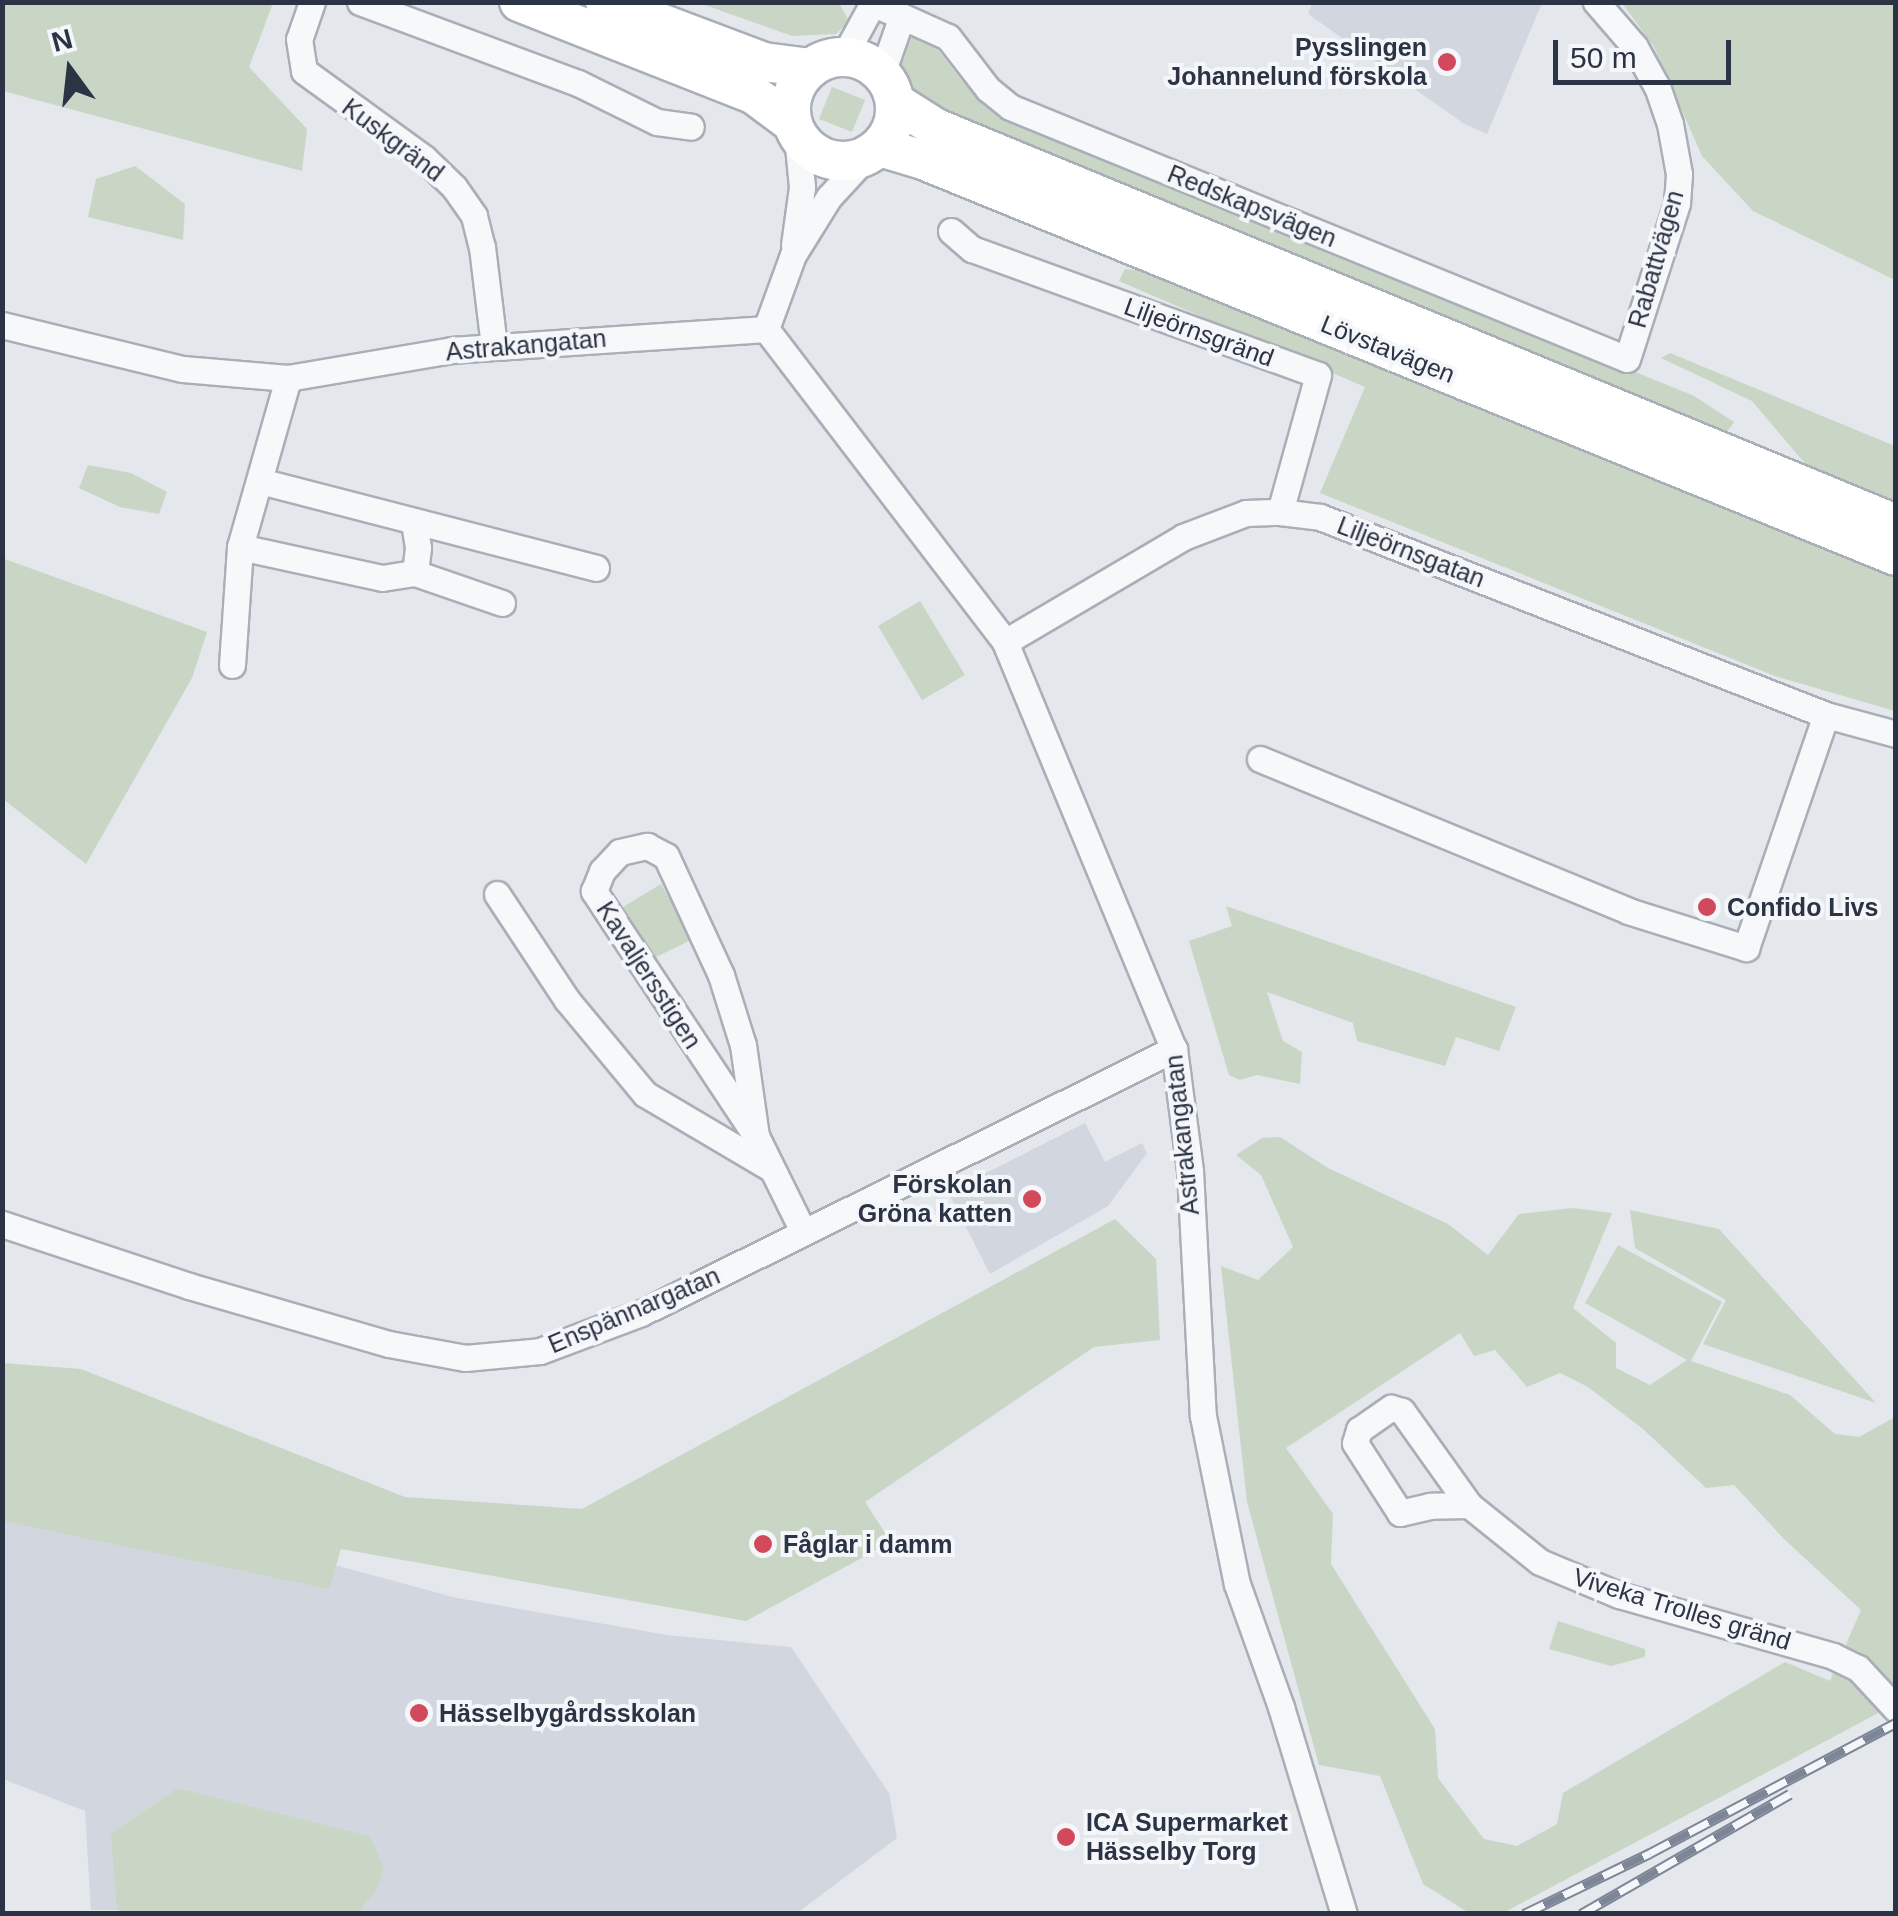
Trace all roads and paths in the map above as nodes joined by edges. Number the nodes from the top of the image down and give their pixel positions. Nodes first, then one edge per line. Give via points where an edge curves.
1 (312, 2) edge
2 (360, 2) edge
3 (519, 2) edge
4 (604, 2) edge
5 (1596, 2) edge
6 (872, 3) edge
7 (902, 16) junction
8 (826, 62) junction
9 (889, 88) junction
10 (691, 127) dead end
11 (795, 130) junction
12 (873, 152) junction
13 (951, 231) dead end
14 (793, 255) junction
15 (2, 325) edge
16 (766, 329) junction
17 (494, 346) junction
18 (1628, 359) joint
19 (288, 378) junction
20 (260, 482) junction
21 (1280, 512) junction
22 (414, 522) junction
23 (1896, 524) edge
24 (240, 547) junction
25 (1896, 556) edge
26 (596, 568) dead end
27 (415, 573) junction
28 (502, 604) dead end
29 (1005, 642) junction
30 (232, 664) dead end
31 (1826, 715) junction
32 (1896, 734) edge
33 (1260, 759) dead end
34 (497, 894) dead end
35 (1174, 1048) junction
36 (756, 1136) junction
37 (770, 1168) junction
38 (2, 1224) edge
39 (803, 1231) junction
40 (1468, 1506) junction
41 (1892, 1705) edge
42 (1344, 1914) edge

1 - 17 street, Kuskgränd via 299,39 304,71 424,158 474,216
2 - 10 street via 578,83 657,122
3 - 11 street, Lövstavägen via 752,94
4 - 8 street, Lövstavägen via 764,62
5 - 18 street, Rabattvägen via 1635,47 1657,87 1679,174 1677,203
6 - 7 street, Redskapsvägen
6 - 8 street, Redskapsvägen
7 - 9 street
7 - 18 street, Redskapsvägen via 948,37 988,90 1010,106
8 - 9 street, Lövstavägen via 858,58
8 - 11 street via 796,84 790,103
9 - 12 street via 895,118
9 - 23 street, Lövstavägen via 936,128
11 - 12 street, Lövstavägen via 806,147 832,160
11 - 14 street via 802,188
12 - 14 street via 829,197
12 - 25 street, Lövstavägen via 923,160
13 - 21 street, Liljeörnsgränd via 972,249 1318,375
14 - 16 street
15 - 19 street, Astrakangatan via 183,369
16 - 17 street, Astrakangatan
16 - 29 street, Astrakangatan
17 - 19 street, Astrakangatan
19 - 20 street
20 - 22 street
20 - 24 street
21 - 29 street, Liljeörnsgatan via 1246,513 1183,537
21 - 31 street, Liljeörnsgatan via 1320,517
22 - 26 street
22 - 27 street
24 - 27 street via 382,578
24 - 30 street
27 - 28 street
29 - 35 street, Astrakangatan
31 - 32 street, Liljeörnsgatan
31 - 33 street via 1746,948 1628,911
34 - 37 street via 567,1000 645,1094
35 - 39 street, Enspännargatan
35 - 42 street, Astrakangatan via 1190,1170 1203,1416 1237,1584
36 - 36 street, Kavaljersstigen via 743,1046 721,975 666,856 647,846 620,852 594,891
36 - 37 street, Kavaljersstigen
37 - 39 street, Kavaljersstigen
38 - 39 street, Enspännargatan via 389,1344 465,1358 557,1345 641,1313
40 - 40 street, Viveka Trolles gränd via 1402,1411 1391,1408 1358,1430 1356,1442 1400,1514
40 - 41 street, Viveka Trolles gränd via 1540,1562 1619,1595 1832,1656 1858,1668

